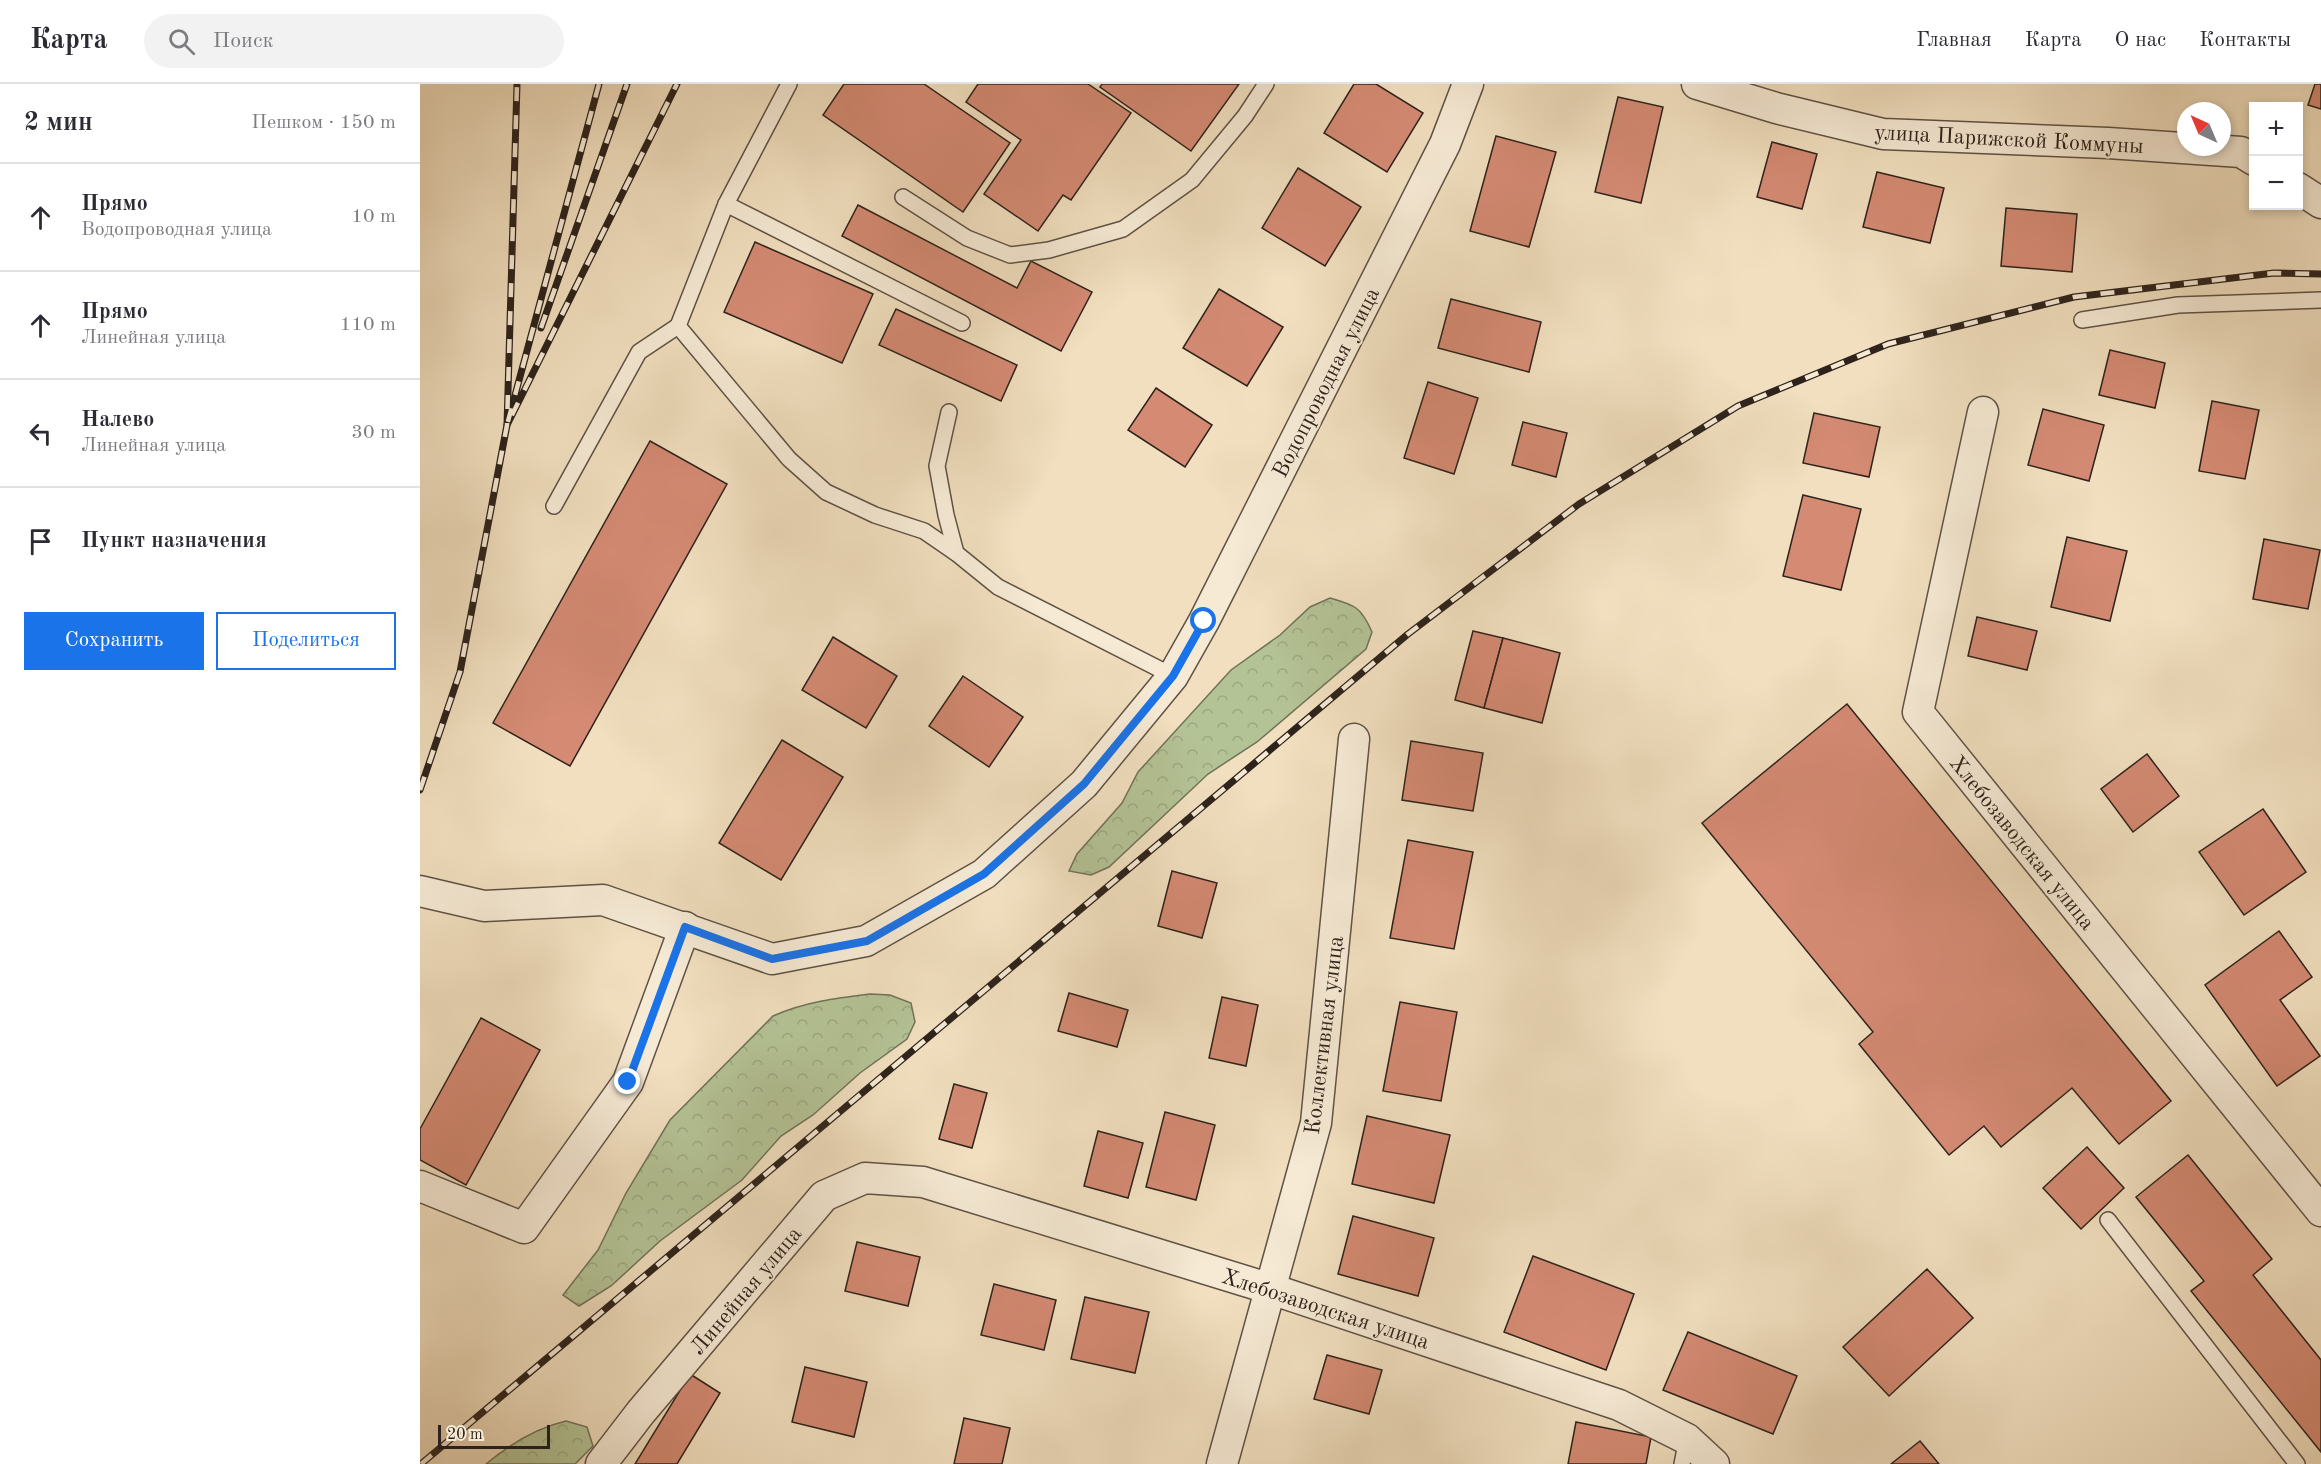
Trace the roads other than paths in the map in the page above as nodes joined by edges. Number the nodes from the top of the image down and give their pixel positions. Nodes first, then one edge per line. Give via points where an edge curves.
1 (789, 84) edge
2 (1266, 84) edge
3 (1468, 84) edge
4 (1697, 84) edge
5 (2249, 157) edge
6 (2303, 191) edge
7 (903, 197) dead end
8 (2321, 202) edge
9 (726, 204) junction
10 (2321, 300) edge
11 (2082, 321) dead end
12 (962, 323) dead end
13 (678, 326) junction
14 (1983, 411) dead end
15 (949, 412) dead end
16 (554, 506) dead end
17 (956, 553) junction
18 (1173, 676) junction
19 (1354, 739) dead end
20 (420, 891) edge
21 (685, 927) junction
22 (923, 1182) joint
23 (420, 1186) edge
24 (2321, 1211) edge
25 (2109, 1220) dead end
26 (1271, 1289) junction
27 (1684, 1452) edge
28 (601, 1464) edge
29 (1222, 1464) edge
30 (1714, 1464) edge
31 (2297, 1464) edge

1 - 9 lane
2 - 7 lane via 1192,180 1123,229 1049,250 1010,255 967,238
3 - 18 street, Водопроводная улица via 1445,144
4 - 5 street, улица Парижской Коммуны via 1883,134 2130,144 2241,152
6 - 8 street
9 - 12 lane
9 - 13 lane
10 - 11 lane via 2178,305
13 - 16 lane via 639,352
13 - 17 lane via 789,459 826,492 875,515 924,531
14 - 24 street, Хлебозаводская улица via 1918,712
15 - 17 lane via 937,466
17 - 18 lane via 998,587
18 - 21 street via 1084,784 984,874 867,941 772,959
19 - 26 street, Коллективная улица via 1316,1123
20 - 21 street via 484,906 603,900
21 - 23 street via 628,1082 524,1228
22 - 26 street, Хлебозаводская улица
22 - 28 street, Линейная улица via 865,1178 824,1196
25 - 31 lane
26 - 27 street, Хлебозаводская улица via 1619,1405
26 - 29 street, Коллективная улица
27 - 30 street, Хлебозаводская улица

